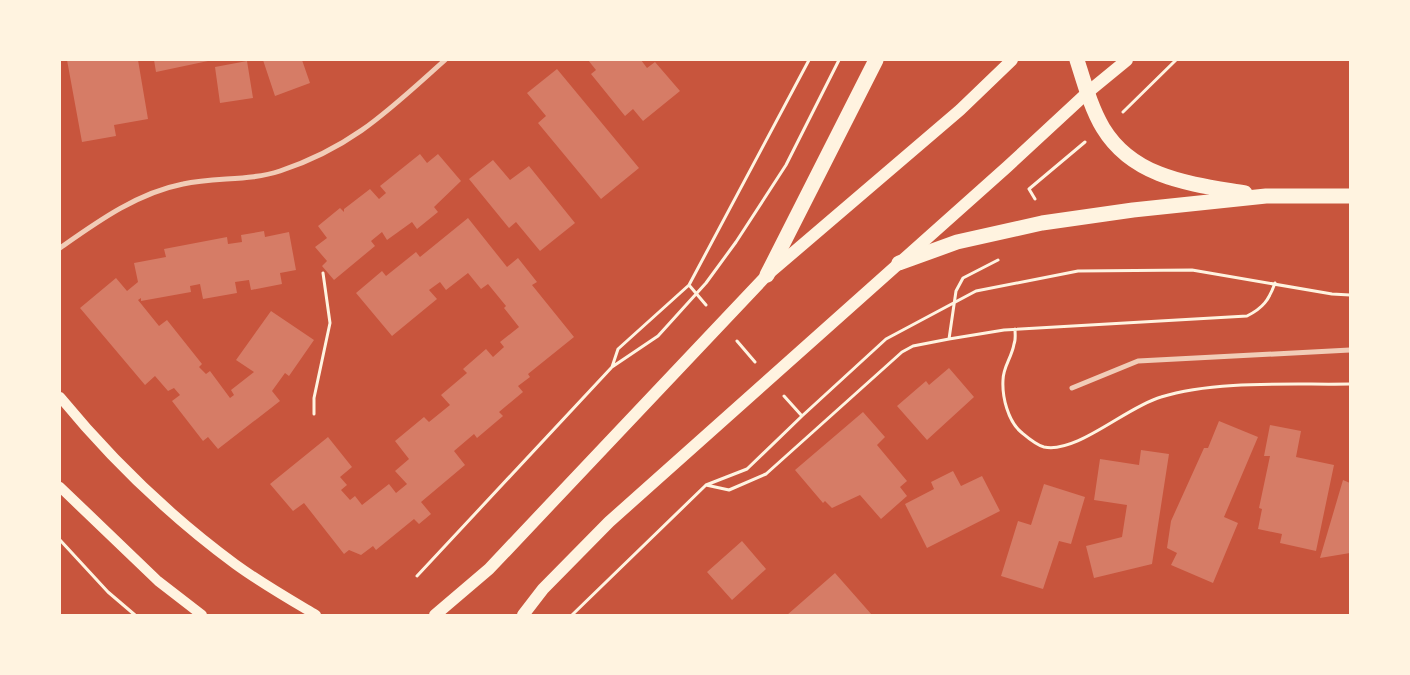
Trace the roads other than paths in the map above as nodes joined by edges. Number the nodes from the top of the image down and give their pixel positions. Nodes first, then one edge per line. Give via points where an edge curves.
1 (445, 60) edge
2 (876, 60) edge
3 (1012, 60) edge
4 (1076, 60) edge
5 (1127, 60) edge
6 (1088, 92) junction
7 (1266, 196) junction
8 (1350, 196) edge
9 (60, 248) edge
10 (899, 263) junction
11 (767, 275) junction
12 (1350, 350) edge
13 (1072, 388) dead end
14 (60, 397) edge
15 (60, 487) edge
16 (202, 615) edge
17 (316, 615) edge
18 (435, 615) edge
19 (523, 615) edge

1 - 9 street via 375,122 331,150 267,174 197,181 161,190 108,216
2 - 11 highway
3 - 11 main road via 960,110
4 - 6 highway
5 - 6 main road
6 - 7 highway via 1103,128 1118,148 1137,164 1163,177
6 - 10 main road
7 - 8 highway
7 - 10 highway via 1042,223 957,242
10 - 19 main road via 609,522 543,589
11 - 18 main road via 489,569
12 - 13 street via 1138,361
14 - 17 main road via 117,462 191,530 237,566
15 - 16 main road via 158,581

